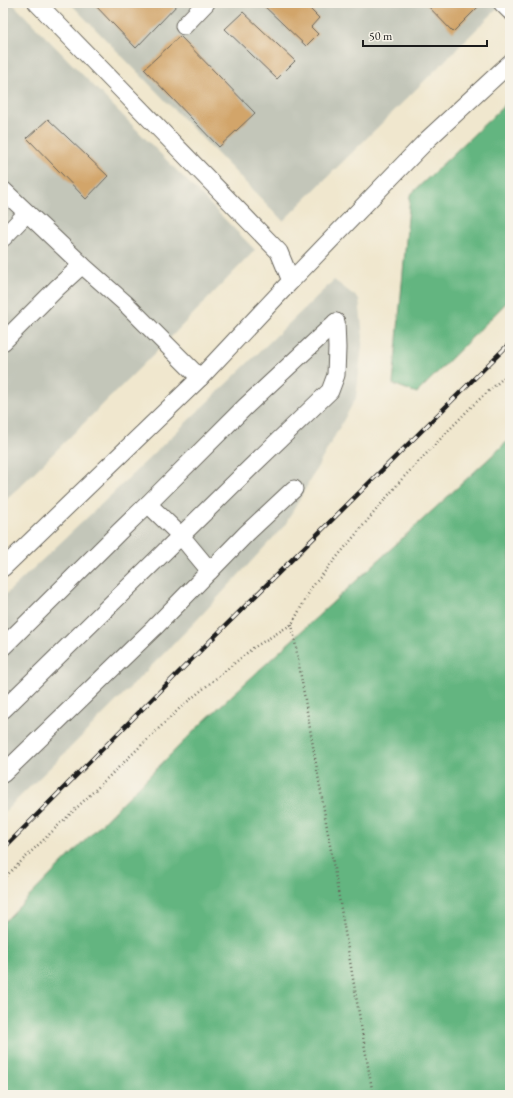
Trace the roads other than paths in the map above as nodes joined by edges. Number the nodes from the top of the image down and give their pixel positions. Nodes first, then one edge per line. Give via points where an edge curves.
1 (37, 3) edge
2 (206, 3) edge
3 (502, 3) edge
4 (510, 11) edge
5 (184, 26) dead end
6 (510, 62) edge
7 (3, 190) edge
8 (27, 213) junction
9 (3, 238) edge
10 (82, 265) junction
11 (291, 281) junction
12 (3, 342) edge
13 (200, 378) junction
14 (294, 489) dead end
15 (148, 504) junction
16 (181, 536) junction
17 (3, 568) edge
18 (210, 571) junction
19 (3, 647) edge
20 (3, 710) edge
21 (3, 774) edge

1 - 11 lane via 279,252
2 - 5 lane
3 - 4 lane
6 - 11 lane via 428,139
7 - 8 lane
8 - 9 lane
8 - 10 lane
10 - 12 lane
10 - 13 lane via 125,303
11 - 13 lane
13 - 17 lane
14 - 18 lane
15 - 16 lane
15 - 16 lane via 245,407 336,322 336,375 330,391
15 - 19 lane
16 - 18 lane
16 - 20 lane
18 - 21 lane

